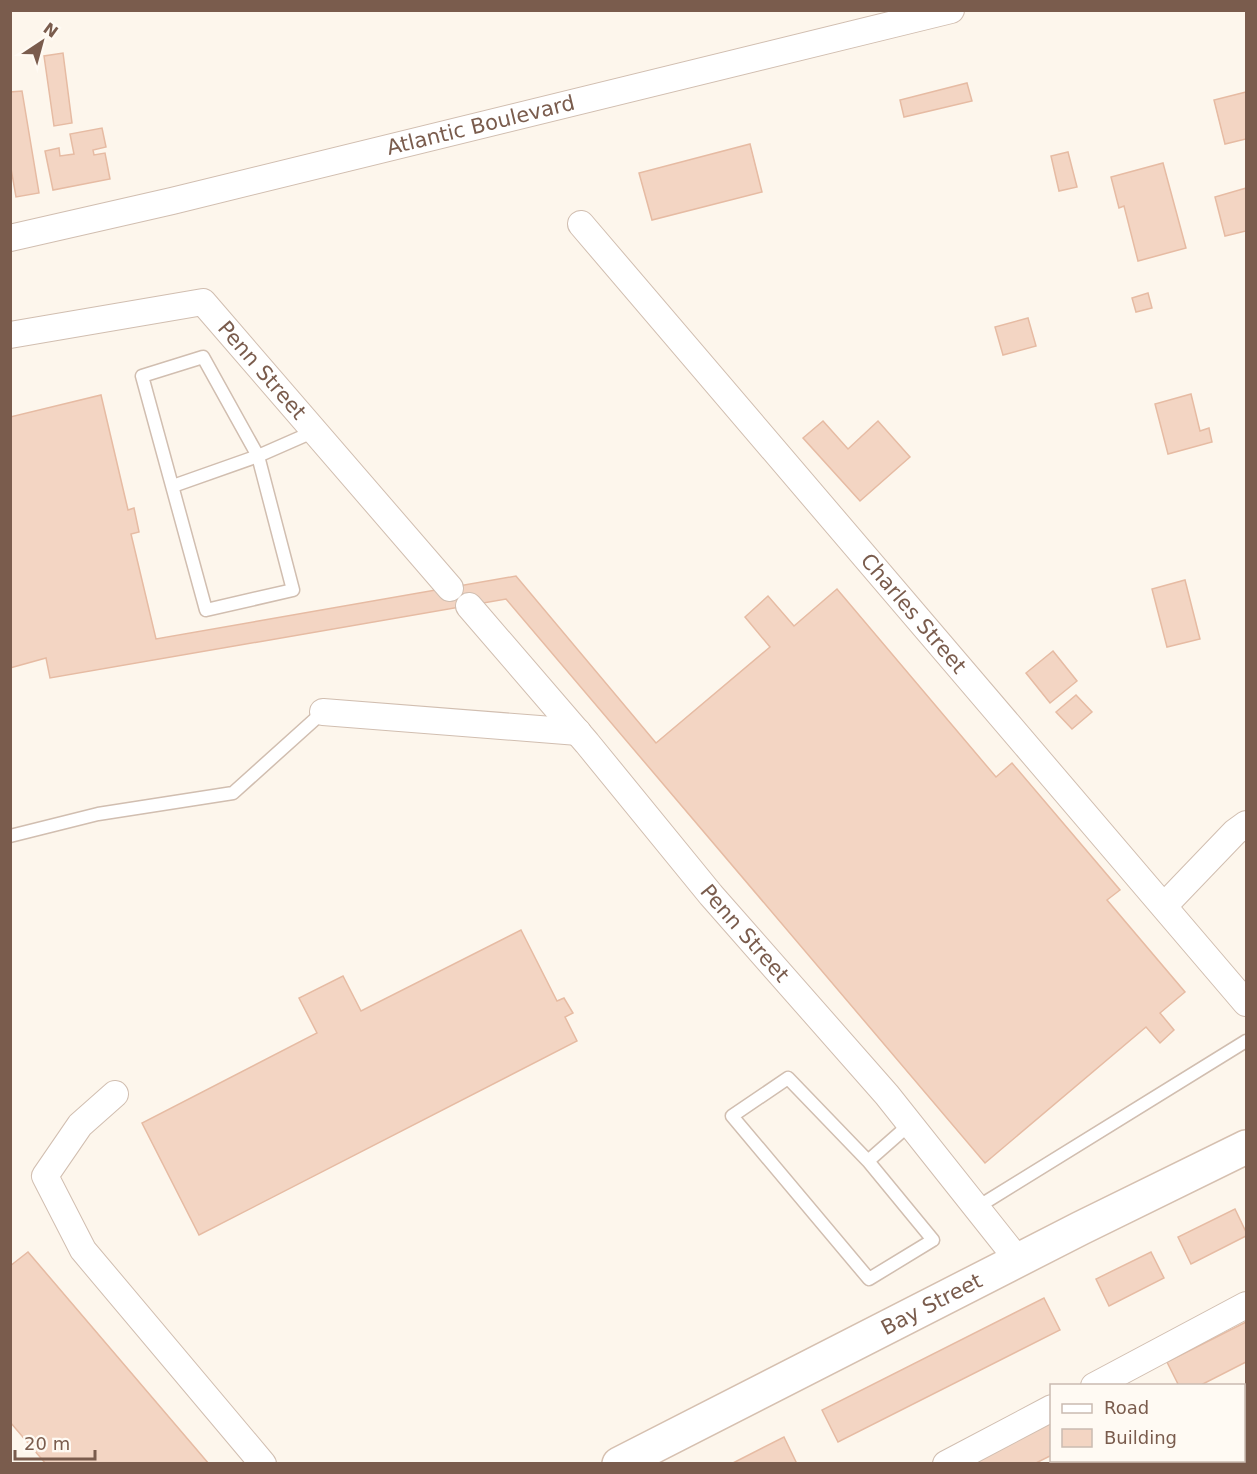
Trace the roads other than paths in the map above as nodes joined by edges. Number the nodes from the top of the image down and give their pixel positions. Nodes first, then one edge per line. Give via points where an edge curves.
1 (951, 10) edge
2 (581, 224) dead end
3 (10, 238) edge
4 (10, 334) edge
5 (315, 431) junction
6 (258, 456) junction
7 (173, 486) junction
8 (450, 588) dead end
9 (469, 606) dead end
10 (323, 712) joint
11 (578, 732) junction
12 (1246, 824) edge
13 (10, 836) edge
14 (1164, 906) junction
15 (1246, 1003) edge
16 (1246, 1041) edge
17 (115, 1094) dead end
18 (910, 1124) junction
19 (1246, 1147) edge
20 (868, 1161) junction
21 (976, 1208) junction
22 (1018, 1260) junction
23 (1246, 1305) edge
24 (1098, 1384) edge
25 (1050, 1409) edge
26 (263, 1464) edge
27 (619, 1464) edge
28 (946, 1464) edge

1 - 3 street, Atlantic Boulevard
2 - 14 street, Charles Street
4 - 5 street, Penn Street via 203,302
5 - 6 lane
5 - 8 street, Penn Street
6 - 7 lane
6 - 7 lane via 203,357 142,376
6 - 7 lane via 293,590 206,610
9 - 11 street, Penn Street
10 - 11 street
10 - 13 lane via 233,793 98,814
11 - 18 street, Penn Street via 711,895
12 - 14 street
14 - 15 street, Charles Street
16 - 21 lane
17 - 26 street via 80,1125 45,1176 83,1250
18 - 20 lane
18 - 21 street, Penn Street
19 - 22 main road, Bay Street
20 - 20 lane via 933,1240 869,1279 732,1116 788,1078
21 - 22 street, Penn Street
22 - 27 main road, Bay Street
23 - 24 street
25 - 28 street

